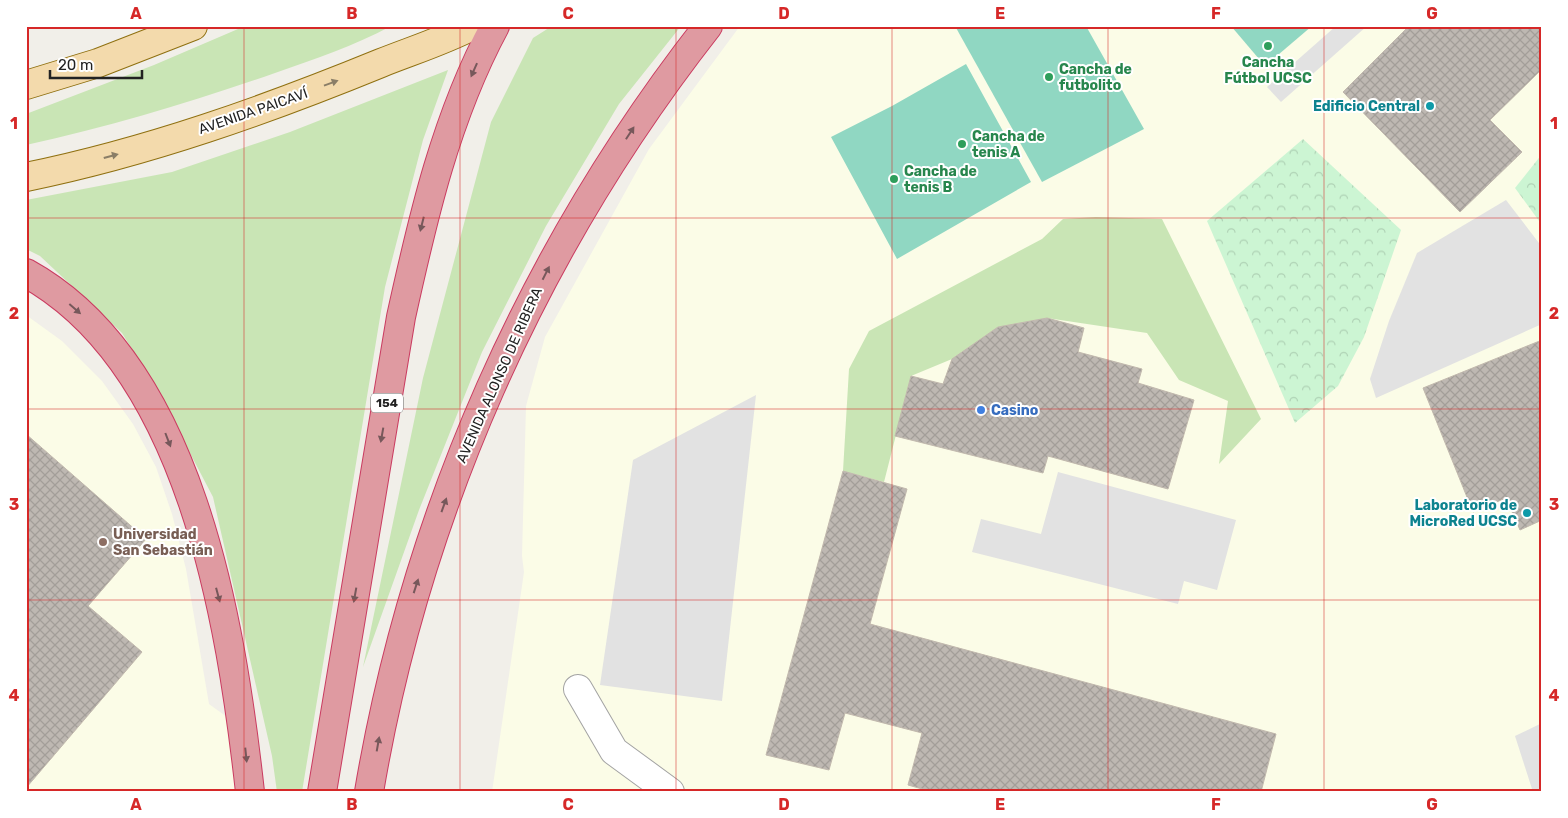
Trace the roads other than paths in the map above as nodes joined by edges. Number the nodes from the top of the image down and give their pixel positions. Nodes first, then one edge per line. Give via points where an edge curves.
1 (193, 26) edge
2 (495, 26) edge
3 (708, 26) edge
4 (467, 29) edge
5 (26, 85) edge
6 (26, 176) edge
7 (26, 272) edge
8 (578, 689) dead end
9 (250, 792) edge
10 (322, 792) edge
11 (369, 792) edge
12 (670, 792) edge

1 - 5 main road via 98,63
2 -> 10 highway, 154 via 463,94 444,147 414,259 401,317
11 -> 3 highway, AVENIDA ALONSO DE RIBERA via 385,704 414,591 455,473 487,396 547,271 592,192 636,124
6 -> 4 main road, AVENIDA PAICAVÍ via 73,166 226,122
7 -> 9 highway via 62,297 107,341 149,400 165,432 202,534 219,600 234,667
8 - 12 street via 614,751

